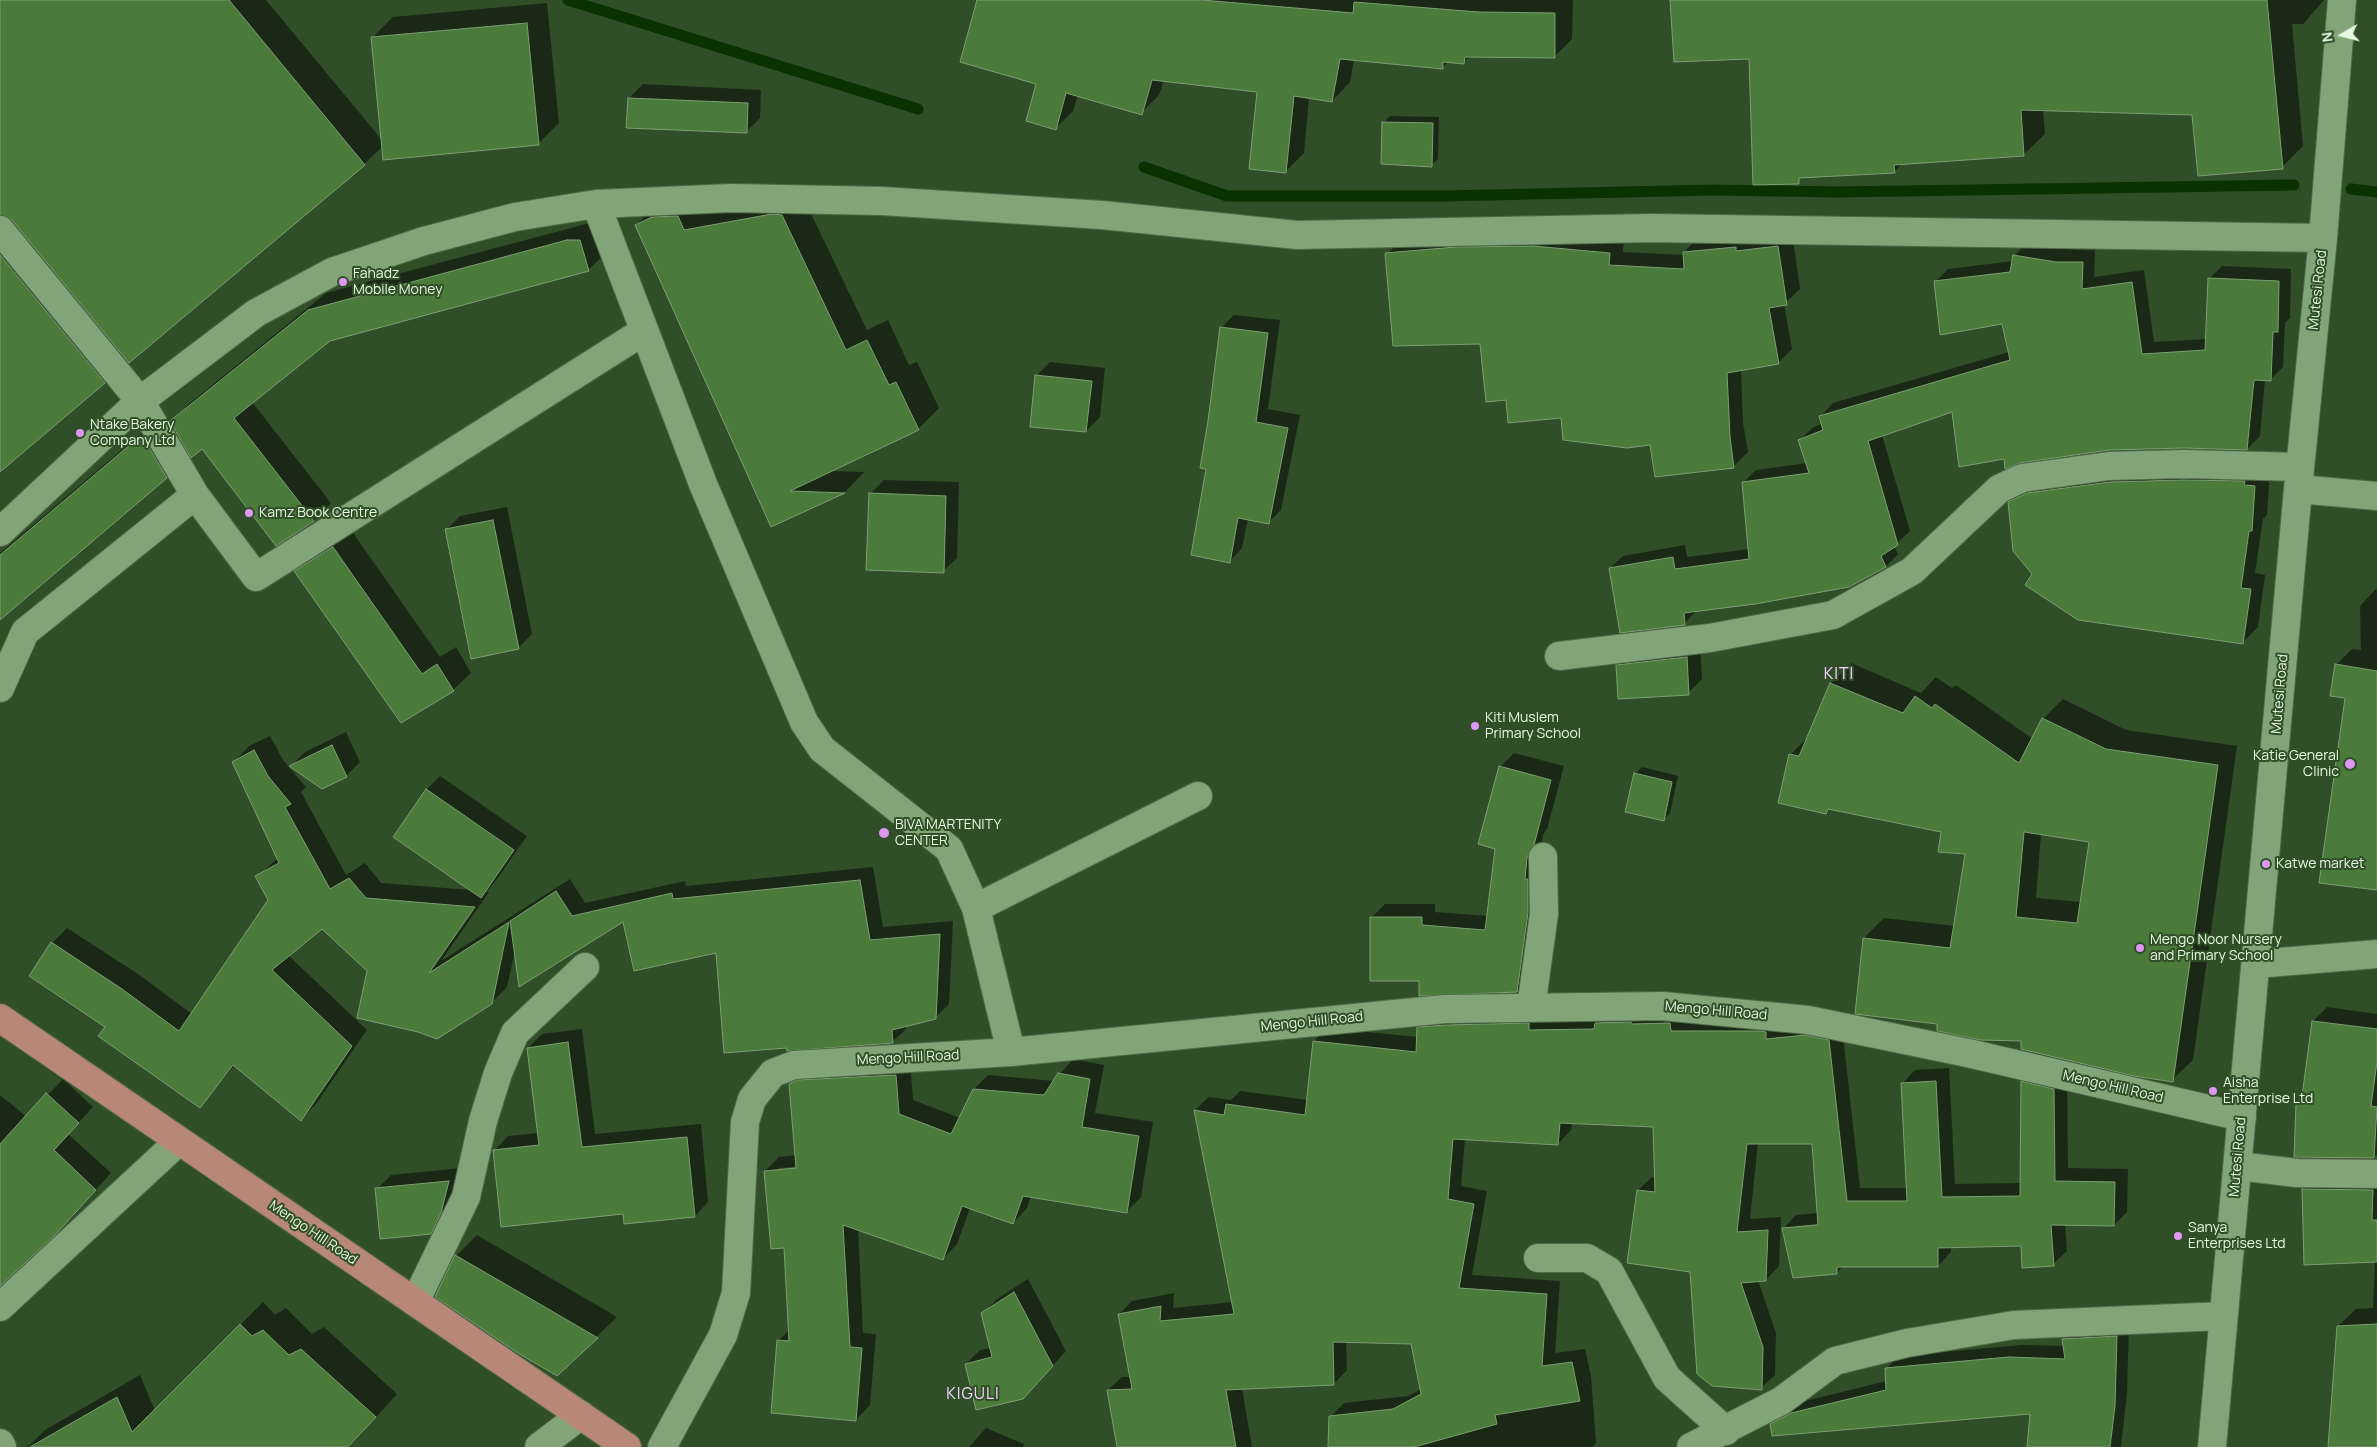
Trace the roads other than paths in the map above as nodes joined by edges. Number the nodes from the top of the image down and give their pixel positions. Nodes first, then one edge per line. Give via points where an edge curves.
1 (2342, 0) edge
2 (596, 204) junction
3 (0, 230) edge
4 (2323, 238) junction
5 (644, 331) junction
6 (140, 401) junction
7 (2299, 478) junction
8 (195, 495) junction
9 (2377, 496) edge
10 (0, 532) edge
11 (1559, 656) dead end
12 (0, 688) edge
13 (1198, 796) dead end
14 (1543, 857) dead end
15 (976, 908) junction
16 (2377, 954) edge
17 (2256, 964) junction
18 (585, 966) dead end
19 (1530, 1008) junction
20 (0, 1018) edge
21 (1011, 1052) junction
22 (2242, 1117) junction
23 (178, 1142) junction
24 (2238, 1166) junction
25 (2377, 1174) edge
26 (1538, 1258) dead end
27 (415, 1302) junction
28 (0, 1307) edge
29 (2223, 1316) junction
30 (581, 1415) junction
31 (1726, 1431) junction
32 (0, 1443) edge
33 (2, 1447) edge
34 (539, 1447) edge
35 (627, 1447) edge
36 (662, 1447) edge
37 (1691, 1447) edge
38 (2212, 1447) edge

1 - 4 street, Mutesi Road
2 - 4 street via 730,198 882,200 1102,215 1297,235 1651,228
2 - 5 street
2 - 6 street via 515,217 424,241 332,272 256,313
3 - 6 street
4 - 7 street, Mutesi Road
5 - 8 street via 256,578
5 - 15 street via 703,484 804,722 822,749 949,849
6 - 8 street
6 - 10 street
7 - 9 street
7 - 11 street via 2184,464 2109,466 2022,478 1999,489 1912,571 1833,615 1710,638
7 - 17 street, Mutesi Road
8 - 12 street via 24,632
13 - 15 street
14 - 19 street via 1544,914
15 - 21 street
16 - 17 street
17 - 22 street, Mutesi Road
18 - 27 street via 515,1033 483,1121 466,1197
19 - 21 street, Mengo Hill Road via 1445,1009
19 - 22 street, Mengo Hill Road via 1662,1006 1808,1020 1968,1053
20 - 23 main road, Mengo Hill Road
21 - 36 street, Mengo Hill Road via 794,1065 773,1073 752,1099 745,1122 736,1293 723,1335
22 - 24 street, Mutesi Road
23 - 27 main road, Mengo Hill Road
23 - 28 street
24 - 25 street via 2297,1173
24 - 29 street, Mutesi Road
26 - 31 street via 1587,1258 1609,1271 1667,1378
27 - 30 main road, Mengo Hill Road
29 - 31 street via 2014,1325 1907,1344 1835,1361 1781,1400
29 - 38 street, Mutesi Road
30 - 34 street
30 - 35 main road, Mengo Hill Road
31 - 37 street
32 - 33 street

